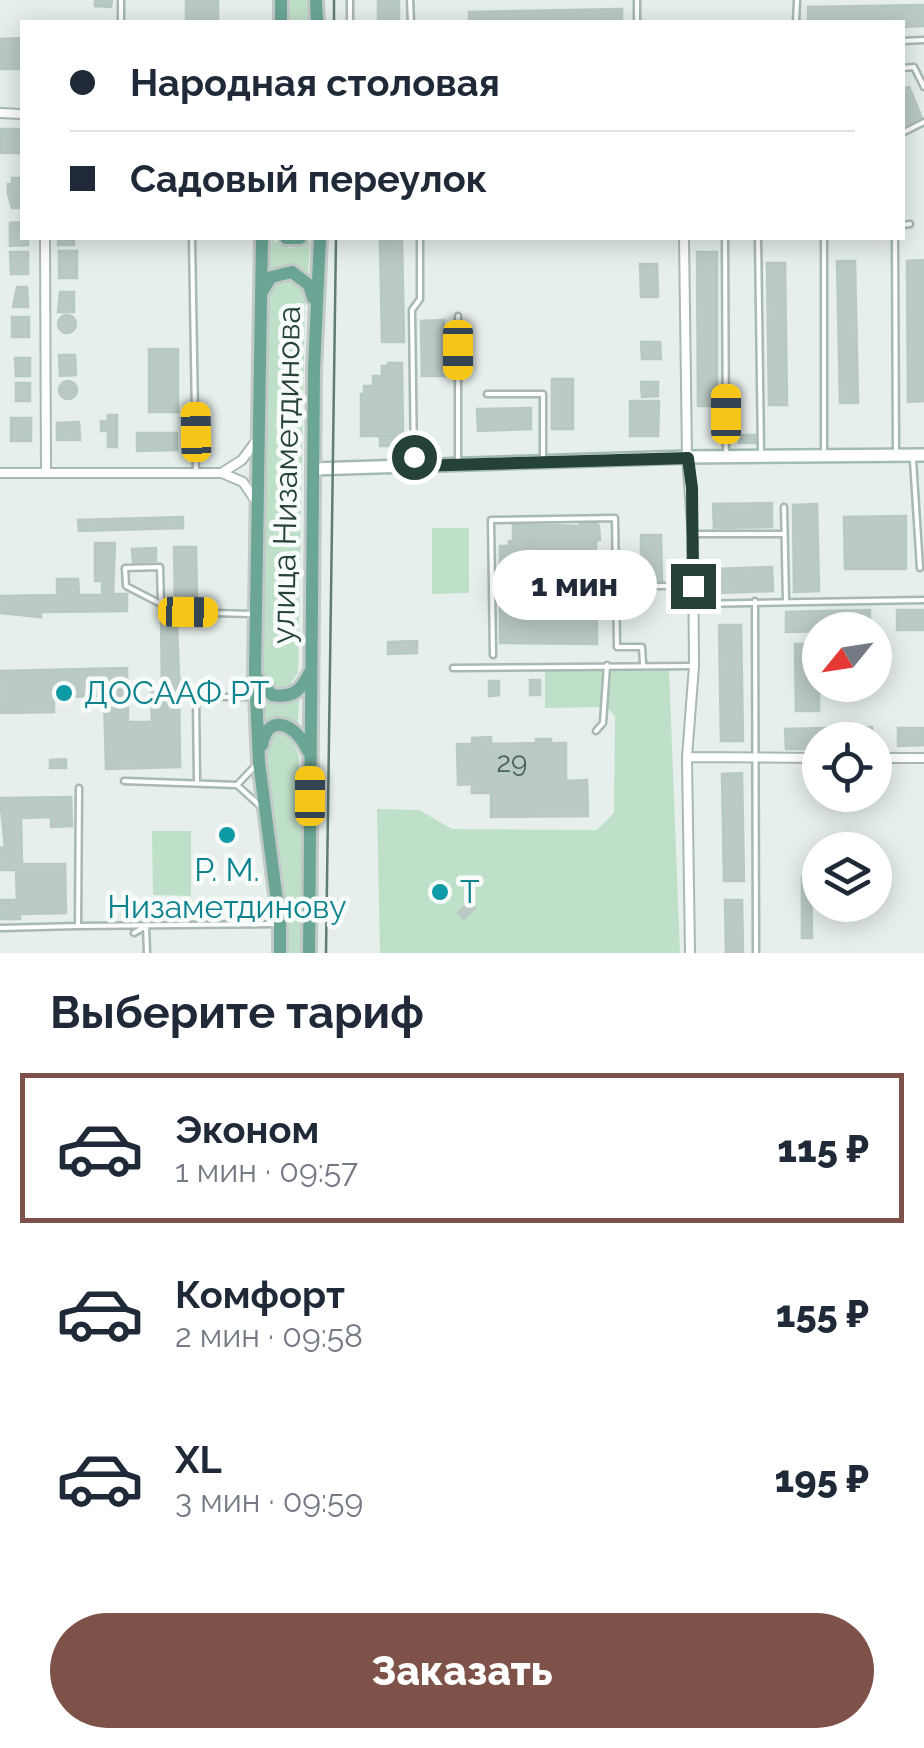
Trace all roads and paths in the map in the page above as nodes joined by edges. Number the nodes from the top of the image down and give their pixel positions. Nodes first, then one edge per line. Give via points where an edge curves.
1 (905, 68) edge
2 (924, 88) edge
3 (45, 240) edge
4 (192, 240) edge
5 (262, 240) edge
6 (420, 240) edge
7 (684, 240) edge
8 (725, 240) edge
9 (758, 240) edge
10 (824, 240) edge
11 (896, 240) edge
12 (320, 244) edge
13 (259, 296) junction
14 (316, 305) junction
15 (458, 316) dead end
16 (487, 394) dead end
17 (258, 437) junction
18 (896, 455) junction
19 (918, 455) edge
20 (824, 456) junction
21 (726, 457) junction
22 (762, 457) junction
23 (688, 458) junction
24 (544, 462) junction
25 (458, 464) junction
26 (414, 466) junction
27 (313, 469) junction
28 (46, 472) junction
29 (0, 473) edge
30 (196, 473) junction
31 (222, 473) junction
32 (257, 503) junction
33 (784, 507) dead end
34 (693, 534) junction
35 (784, 534) junction
36 (920, 568) dead end
37 (640, 586) dead end
38 (693, 586) junction
39 (924, 600) edge
40 (755, 601) junction
41 (786, 601) junction
42 (162, 604) junction
43 (694, 604) junction
44 (210, 613) junction
45 (256, 614) junction
46 (210, 622) dead end
47 (493, 654) dead end
48 (643, 664) junction
49 (607, 665) junction
50 (694, 666) junction
51 (452, 668) dead end
52 (311, 669) junction
53 (255, 672) junction
54 (257, 697) junction
55 (596, 730) dead end
56 (687, 757) junction
57 (310, 758) junction
58 (756, 758) junction
59 (802, 758) edge
60 (892, 758) edge
61 (924, 758) edge
62 (260, 762) junction
63 (124, 781) dead end
64 (197, 783) junction
65 (236, 785) junction
66 (78, 788) dead end
67 (266, 812) junction
68 (280, 924) junction
69 (78, 926) junction
70 (146, 926) junction
71 (0, 928) edge
72 (134, 933) dead end
73 (146, 953) edge
74 (280, 953) edge
75 (309, 953) edge
76 (690, 953) edge
77 (756, 953) edge

1 - 2 lane via 914,67
3 - 28 street
4 - 30 lane
5 - 13 main road, улица Низаметдинова
6 - 26 lane via 420,299 412,310
7 - 23 street
8 - 21 lane
9 - 22 lane
10 - 20 lane
11 - 18 lane
12 - 14 main road, улица Низаметдинова
13 - 14 main road via 271,277 292,272 309,285
13 - 17 main road, улица Низаметдинова
14 - 27 main road, улица Низаметдинова
15 - 25 lane
16 - 24 lane via 543,394
17 - 31 street
17 - 32 main road, улица Низаметдинова
18 - 19 main road
18 - 20 main road
19 - 36 lane
20 - 22 main road
21 - 22 main road
21 - 23 main road
23 - 24 main road
23 - 34 street
24 - 25 main road
25 - 26 main road
26 - 27 main road
27 - 52 main road, улица Низаметдинова
28 - 29 street
28 - 30 street
30 - 31 street
31 - 32 street via 243,482
32 - 45 main road, улица Низаметдинова
33 - 35 lane
34 - 35 lane
34 - 38 street
35 - 41 lane
37 - 38 lane
38 - 43 street
39 - 41 lane
40 - 41 lane
40 - 43 lane
40 - 58 lane
42 - 42 lane via 160,568 125,568 126,586
42 - 44 lane via 176,612
43 - 50 street
44 - 45 lane
44 - 46 lane
45 - 53 main road, улица Низаметдинова
47 - 48 lane via 491,520 615,518 617,647 642,647
48 - 49 lane
48 - 50 lane
49 - 51 lane
49 - 55 lane via 603,723
50 - 56 street
52 - 53 main road via 303,687 284,697 262,687
52 - 57 main road, улица Низаметдинова
53 - 54 main road, улица Низаметдинова
54 - 62 main road, улица Низаметдинова
54 - 64 lane via 196,697
56 - 58 street
56 - 76 street
57 - 62 main road via 302,737 283,724 264,735
57 - 75 main road, улица Низаметдинова
58 - 59 street
58 - 77 lane
60 - 61 street
62 - 65 lane
62 - 67 main road, улица Низаметдинова
63 - 64 lane
64 - 65 lane
65 - 67 lane
66 - 69 lane
67 - 68 main road, улица Низаметдинова
68 - 70 lane
68 - 74 main road, улица Низаметдинова
69 - 70 lane
69 - 71 lane
70 - 72 lane
70 - 73 lane

